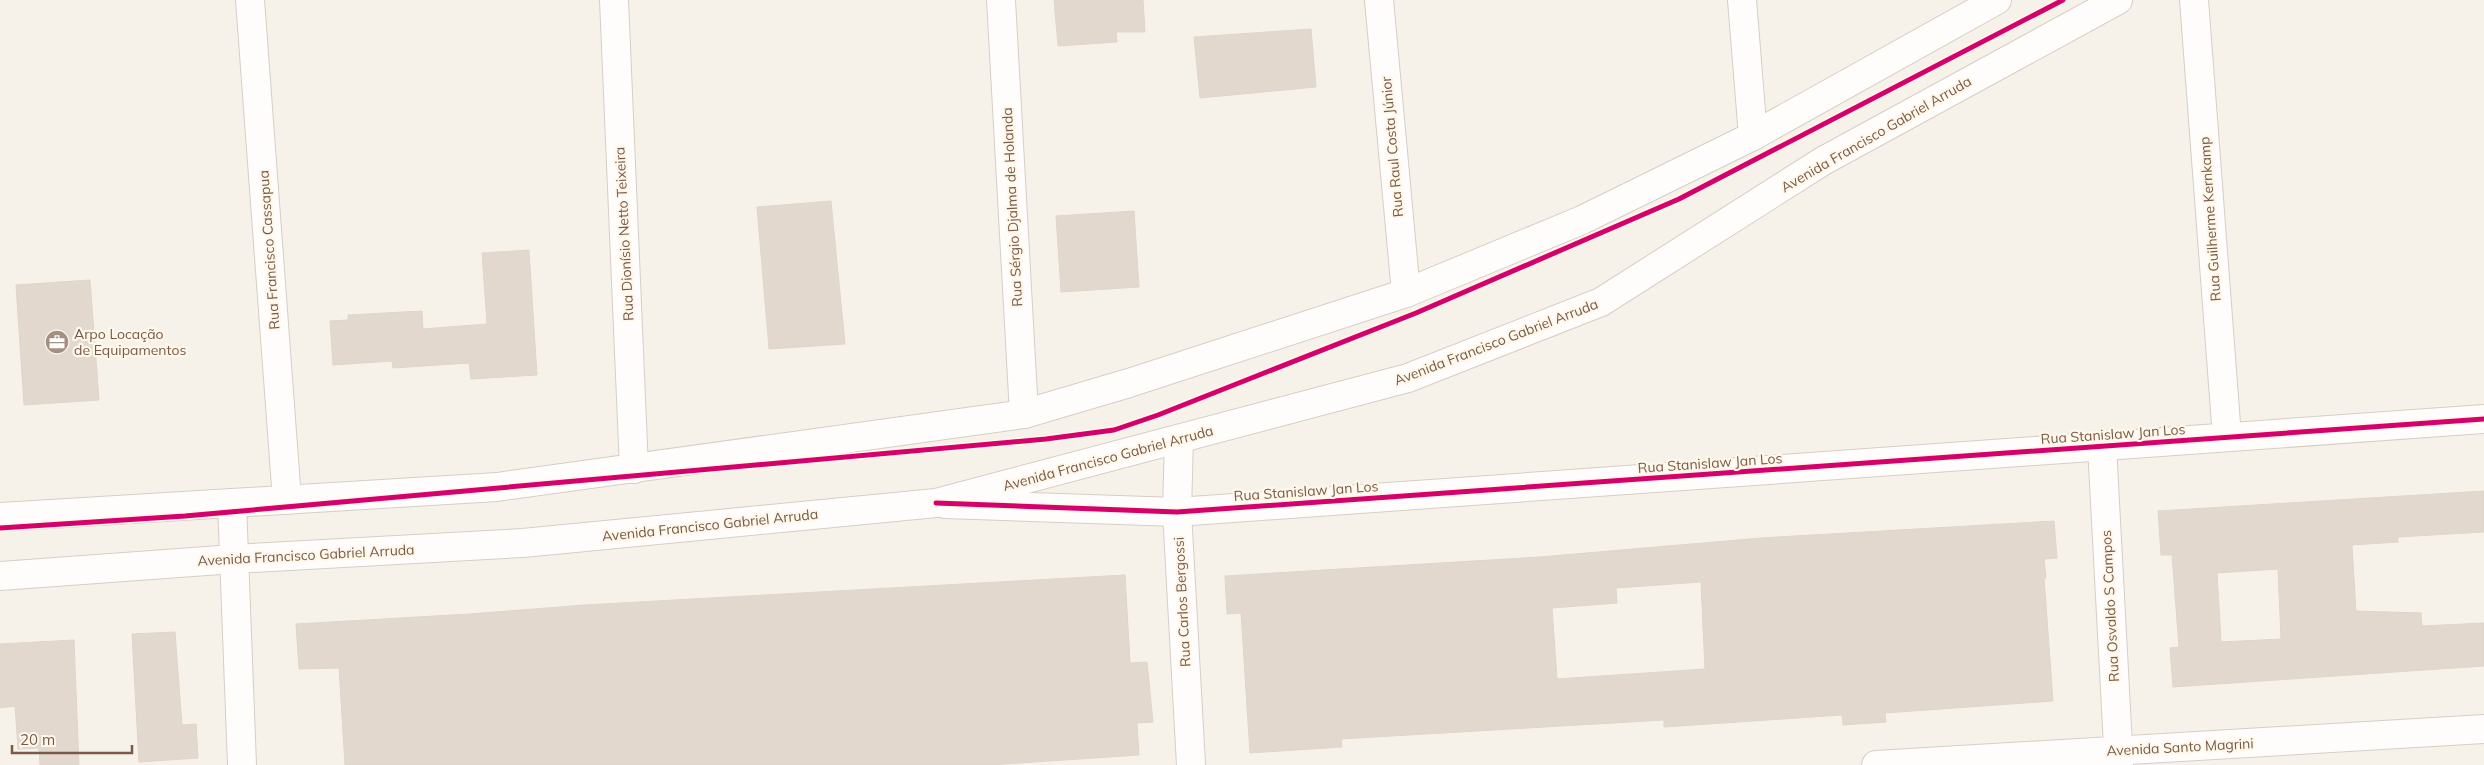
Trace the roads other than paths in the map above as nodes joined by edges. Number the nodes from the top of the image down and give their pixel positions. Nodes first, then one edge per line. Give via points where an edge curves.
1 (250, 0) edge
2 (614, 0) edge
3 (1000, 0) edge
4 (1379, 0) edge
5 (1742, 0) edge
6 (1997, 0) edge
7 (2118, 0) edge
8 (2194, 0) edge
9 (1752, 136) junction
10 (1406, 293) junction
11 (1024, 414) junction
12 (2484, 419) edge
13 (2227, 437) junction
14 (1179, 439) junction
15 (2102, 446) junction
16 (634, 469) junction
17 (287, 500) junction
18 (232, 503) junction
19 (936, 503) junction
20 (1177, 512) junction
21 (0, 516) edge
22 (234, 559) junction
23 (0, 576) edge
24 (2484, 728) edge
25 (2119, 758) edge
26 (242, 765) edge
27 (1192, 765) edge
28 (1876, 765) edge

1 - 17 street, Rua Francisco Cassapua
2 - 16 street, Rua Dionísio Netto Teixeira
3 - 11 street, Rua Sérgio Djalma de Holanda
4 - 10 street, Rua Raul Costa Júnior
5 - 9 street
6 - 9 street
7 - 14 street, Avenida Francisco Gabriel Arruda via 1823,161 1601,302 1408,378
8 - 13 street, Rua Guilherme Kernkamp
9 - 10 street via 1582,220
10 - 11 street
11 - 16 street
12 - 13 street, Rua Stanislaw Jan Los
13 - 15 street, Rua Stanislaw Jan Los
14 - 19 street, Avenida Francisco Gabriel Arruda
14 - 20 street, Rua Carlos Bergossi
15 - 20 street, Rua Stanislaw Jan Los
15 - 25 street, Rua Osvaldo S Campos
16 - 17 street via 497,488
17 - 18 street
18 - 21 street
18 - 22 street
19 - 20 street, Rua Stanislaw Jan Los
19 - 22 street, Avenida Francisco Gabriel Arruda via 522,543
20 - 27 street, Rua Carlos Bergossi
22 - 23 street, Avenida Francisco Gabriel Arruda
22 - 26 street
24 - 25 street, Avenida Santo Magrini
25 - 28 street, Avenida Santo Magrini

